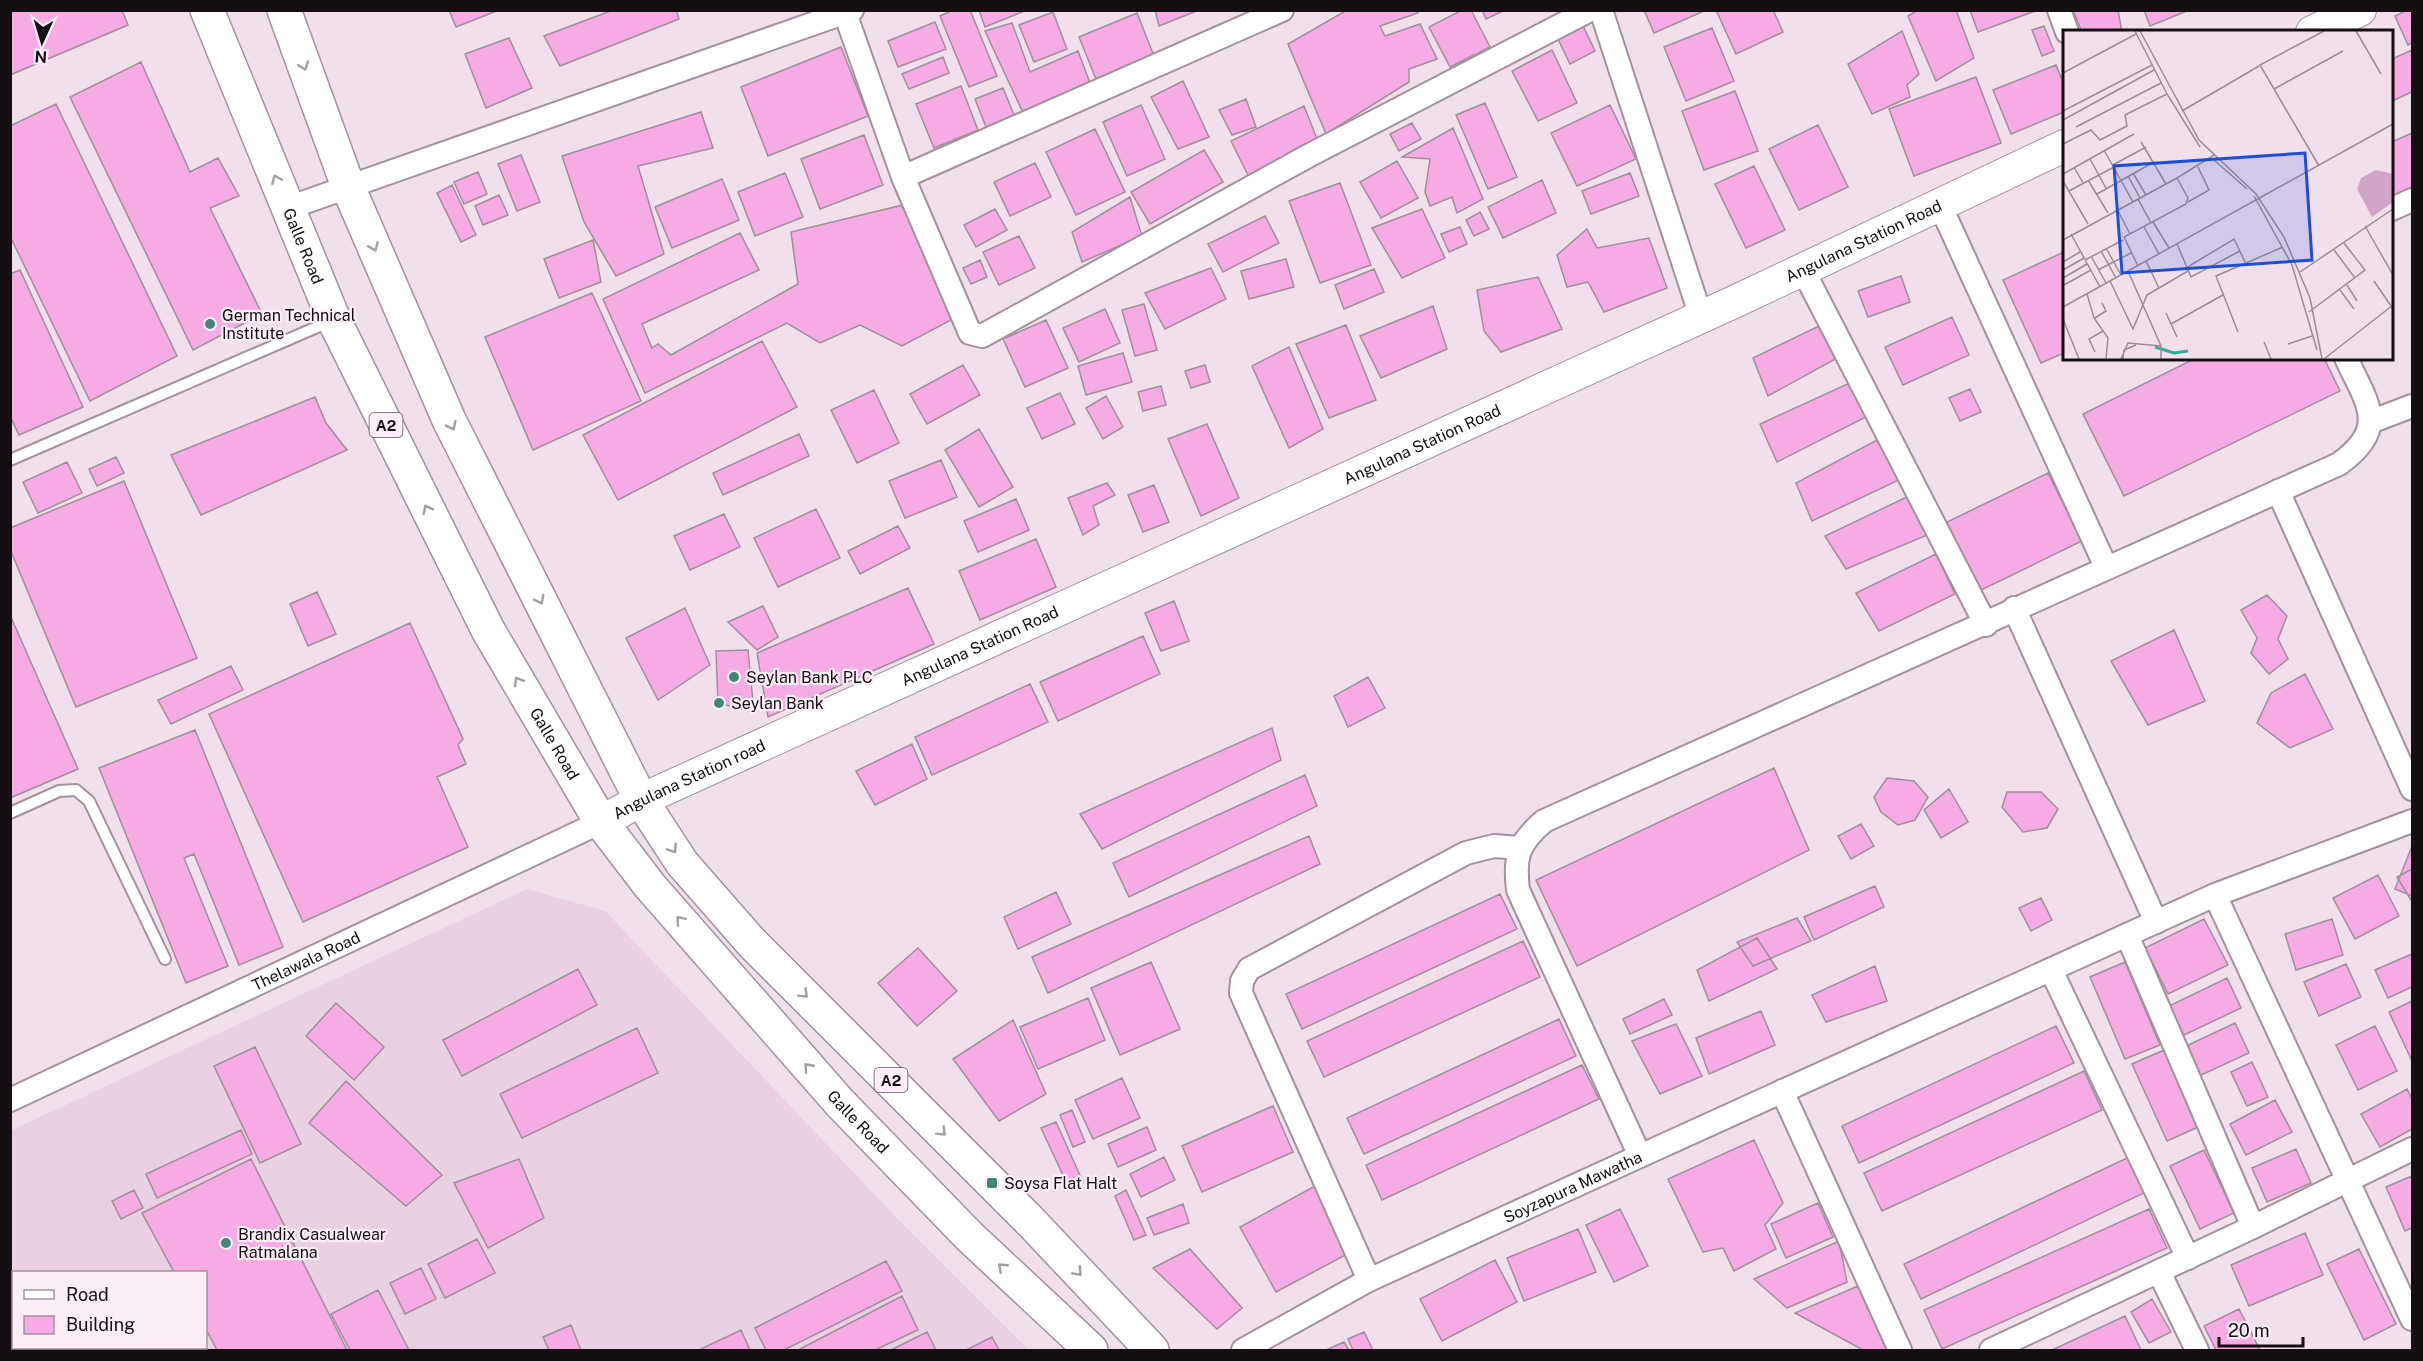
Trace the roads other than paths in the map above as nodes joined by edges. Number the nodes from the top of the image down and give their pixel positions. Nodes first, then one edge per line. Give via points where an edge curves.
1 (207, 10) edge
2 (285, 10) edge
3 (1282, 10) edge
4 (1590, 10) edge
5 (1601, 10) edge
6 (2059, 10) edge
7 (849, 12) edge
8 (2346, 13) edge
9 (2066, 30) edge
10 (2316, 30) edge
11 (2063, 146) edge
12 (903, 177) junction
13 (349, 189) junction
14 (2412, 200) edge
15 (1940, 206) junction
16 (288, 208) junction
17 (2393, 208) edge
18 (1803, 270) junction
19 (1701, 317) junction
20 (334, 320) junction
21 (2347, 360) edge
22 (2412, 406) edge
23 (2370, 422) junction
24 (10, 460) edge
25 (2278, 491) junction
26 (2106, 567) junction
27 (2014, 608) junction
28 (1986, 625) junction
29 (778, 739) joint
30 (2412, 789) edge
31 (641, 801) junction
32 (10, 813) edge
33 (2412, 821) edge
34 (601, 822) junction
35 (1520, 848) junction
36 (2215, 895) junction
37 (2156, 922) junction
38 (2127, 935) junction
39 (165, 959) dead end
40 (2051, 970) junction
41 (1782, 1091) junction
42 (10, 1100) edge
43 (2412, 1149) edge
44 (1640, 1156) junction
45 (2348, 1181) junction
46 (2253, 1227) junction
47 (2188, 1258) junction
48 (2159, 1272) junction
49 (1369, 1280) junction
50 (2412, 1319) edge
51 (1091, 1350) edge
52 (1152, 1350) edge
53 (1243, 1350) edge
54 (1900, 1350) edge
55 (1990, 1350) edge
56 (2197, 1350) edge

16 -> 1 highway, Galle Road / A2
2 -> 13 highway, A2
3 - 12 street
4 - 12 street via 1308,156 982,336 970,333
5 - 19 street
6 - 9 street
7 - 12 street
7 - 13 street
8 - 10 street
11 - 15 street, Angulana Station Road
13 - 16 street
13 -> 31 highway, A2 via 449,420
14 - 17 street
15 - 18 street, Angulana Station Road
15 - 26 street
16 - 20 highway, Galle Road / A2
18 - 19 street, Angulana Station Road
18 - 28 street
19 - 29 street, Angulana Station Road
20 - 24 lane
34 -> 20 highway, Galle Road / A2 via 488,630
21 - 23 street
22 - 23 street
23 - 25 street via 2367,438 2359,450 2339,464
25 - 26 street
25 - 30 street
26 - 27 street
27 - 28 street
27 - 37 street
28 - 35 street via 1544,821 1528,834
29 - 31 street, Angulana Station road
31 - 34 street, Angulana Station road
31 -> 52 highway, A2 via 682,863 752,943 1032,1223
32 - 39 lane via 59,791 76,790 89,801
33 - 36 street
34 - 42 street, Thelawala Road
51 -> 34 highway, Galle Road / A2 via 969,1236 840,1103 650,886
35 - 44 street, Soyzapura Mawatha via 1515,865 1518,890
35 - 49 street via 1494,846 1466,853 1249,969 1242,981 1241,993
36 - 37 street
36 - 45 street
37 - 38 street
38 - 40 street
38 - 46 street
40 - 41 street
40 - 47 street
41 - 44 street
41 - 54 street
43 - 45 street
44 - 49 street, Soyzapura Mawatha
45 - 46 street
45 - 50 street
46 - 47 street
47 - 48 street
48 - 55 street
48 - 56 street
49 - 53 street, Soyzapura Mawatha

